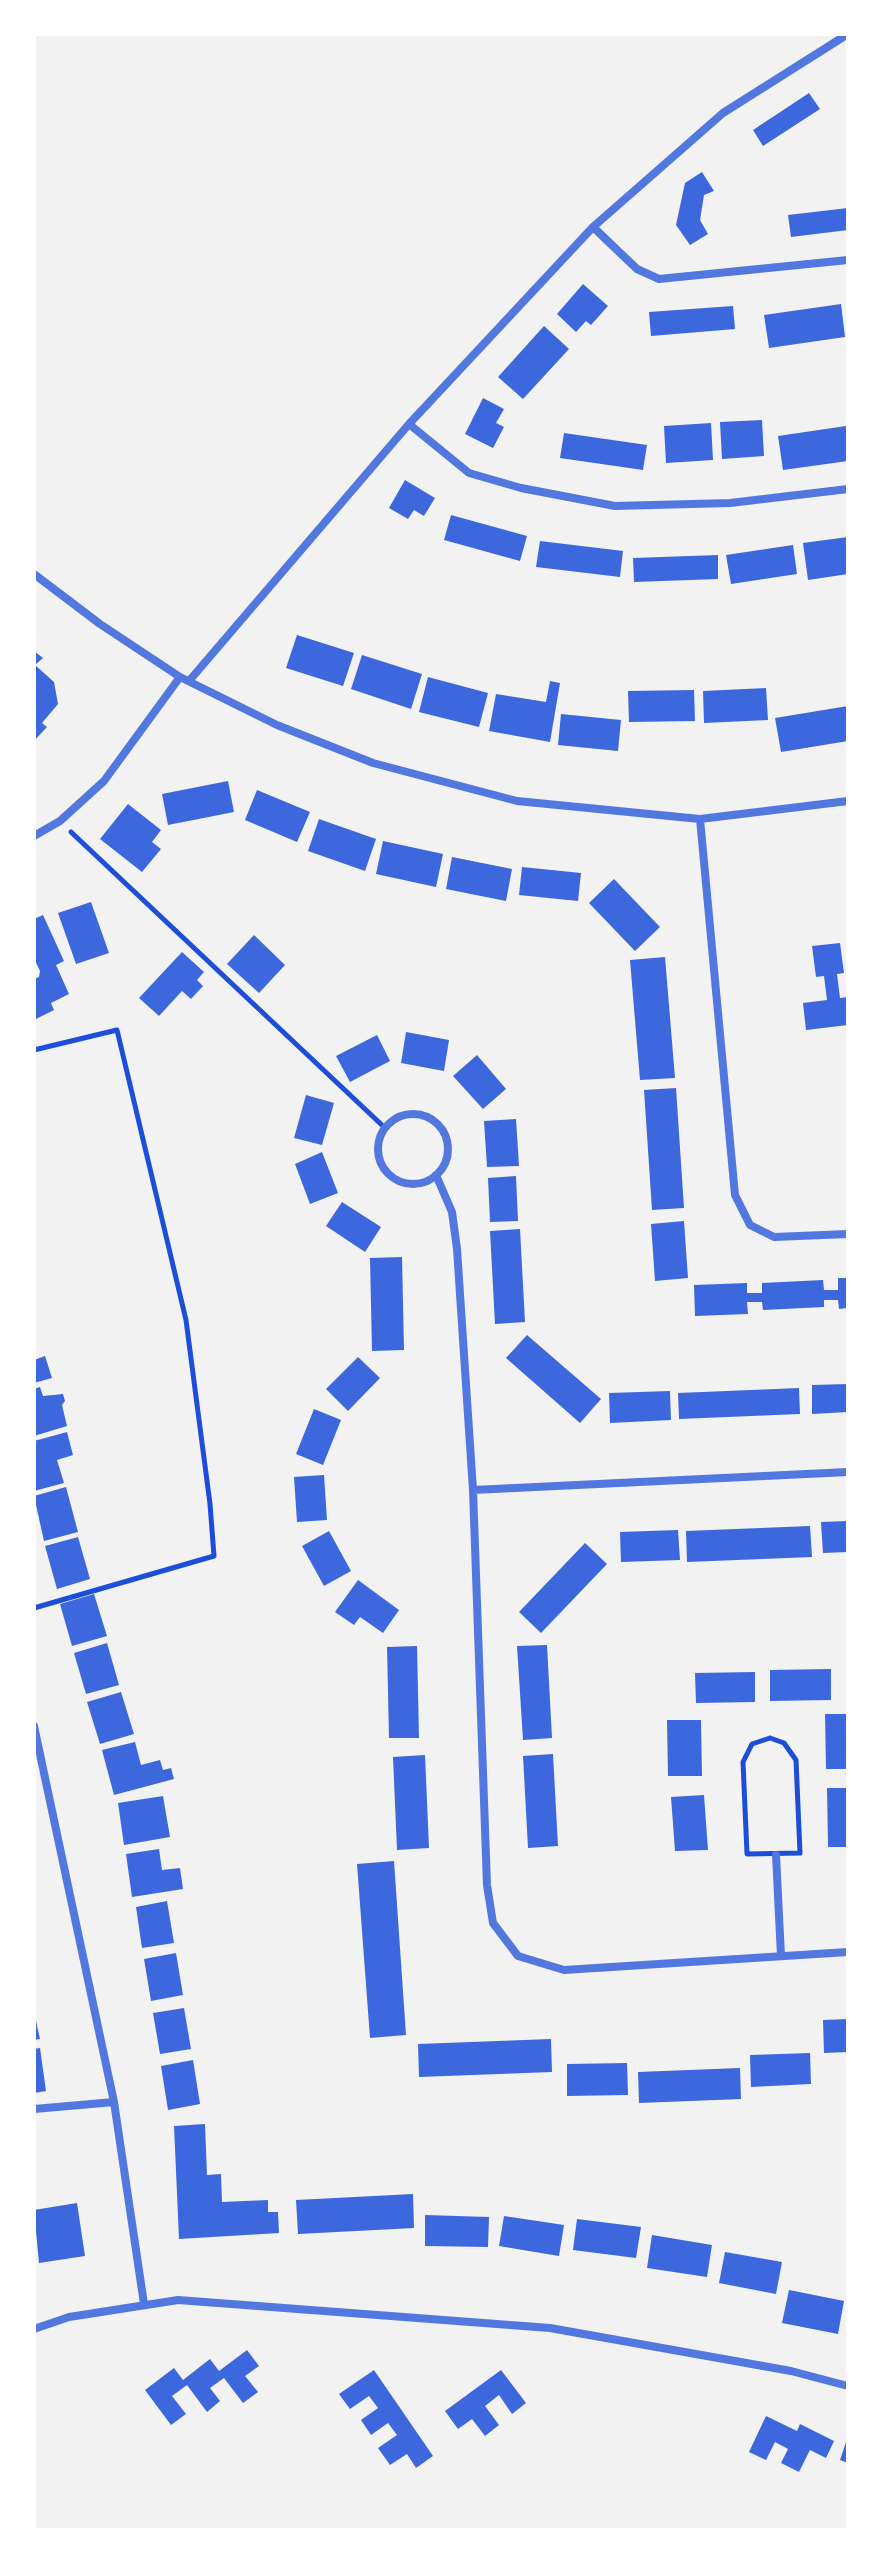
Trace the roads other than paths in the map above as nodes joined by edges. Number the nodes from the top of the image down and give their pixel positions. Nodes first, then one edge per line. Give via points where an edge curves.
1 (848, 34) edge
2 (593, 227) junction
3 (848, 260) edge
4 (409, 424) junction
5 (848, 489) edge
6 (34, 574) edge
7 (184, 679) junction
8 (848, 801) edge
9 (700, 819) junction
10 (34, 836) edge
11 (436, 1175) junction
12 (848, 1234) edge
13 (848, 1472) edge
14 (473, 1490) junction
15 (34, 1726) edge
16 (776, 1855) road end
17 (848, 1952) edge
18 (781, 1956) junction
19 (114, 2102) junction
20 (34, 2109) edge
21 (144, 2304) junction
22 (34, 2329) edge
23 (848, 2386) edge

1 - 2 street via 723,113
2 - 3 street via 637,269 659,279
2 - 4 street
4 - 5 street via 469,473 615,506 730,503
4 - 7 street
6 - 7 street
7 - 9 street via 277,725 373,763 517,801
7 - 10 street via 104,781 60,821
8 - 9 street
9 - 12 street via 735,1195 750,1225 774,1237
11 - 11 street via 417,1184 388,1175 378,1157 384,1127 412,1113 433,1120 448,1147
11 - 14 street via 452,1212 457,1249
13 - 14 street
14 - 18 street via 487,1885 493,1923 507,1945 518,1956 564,1970
15 - 19 street
16 - 18 street
17 - 18 street
19 - 20 street
19 - 21 street
21 - 22 street
21 - 23 street via 178,2300 550,2328

